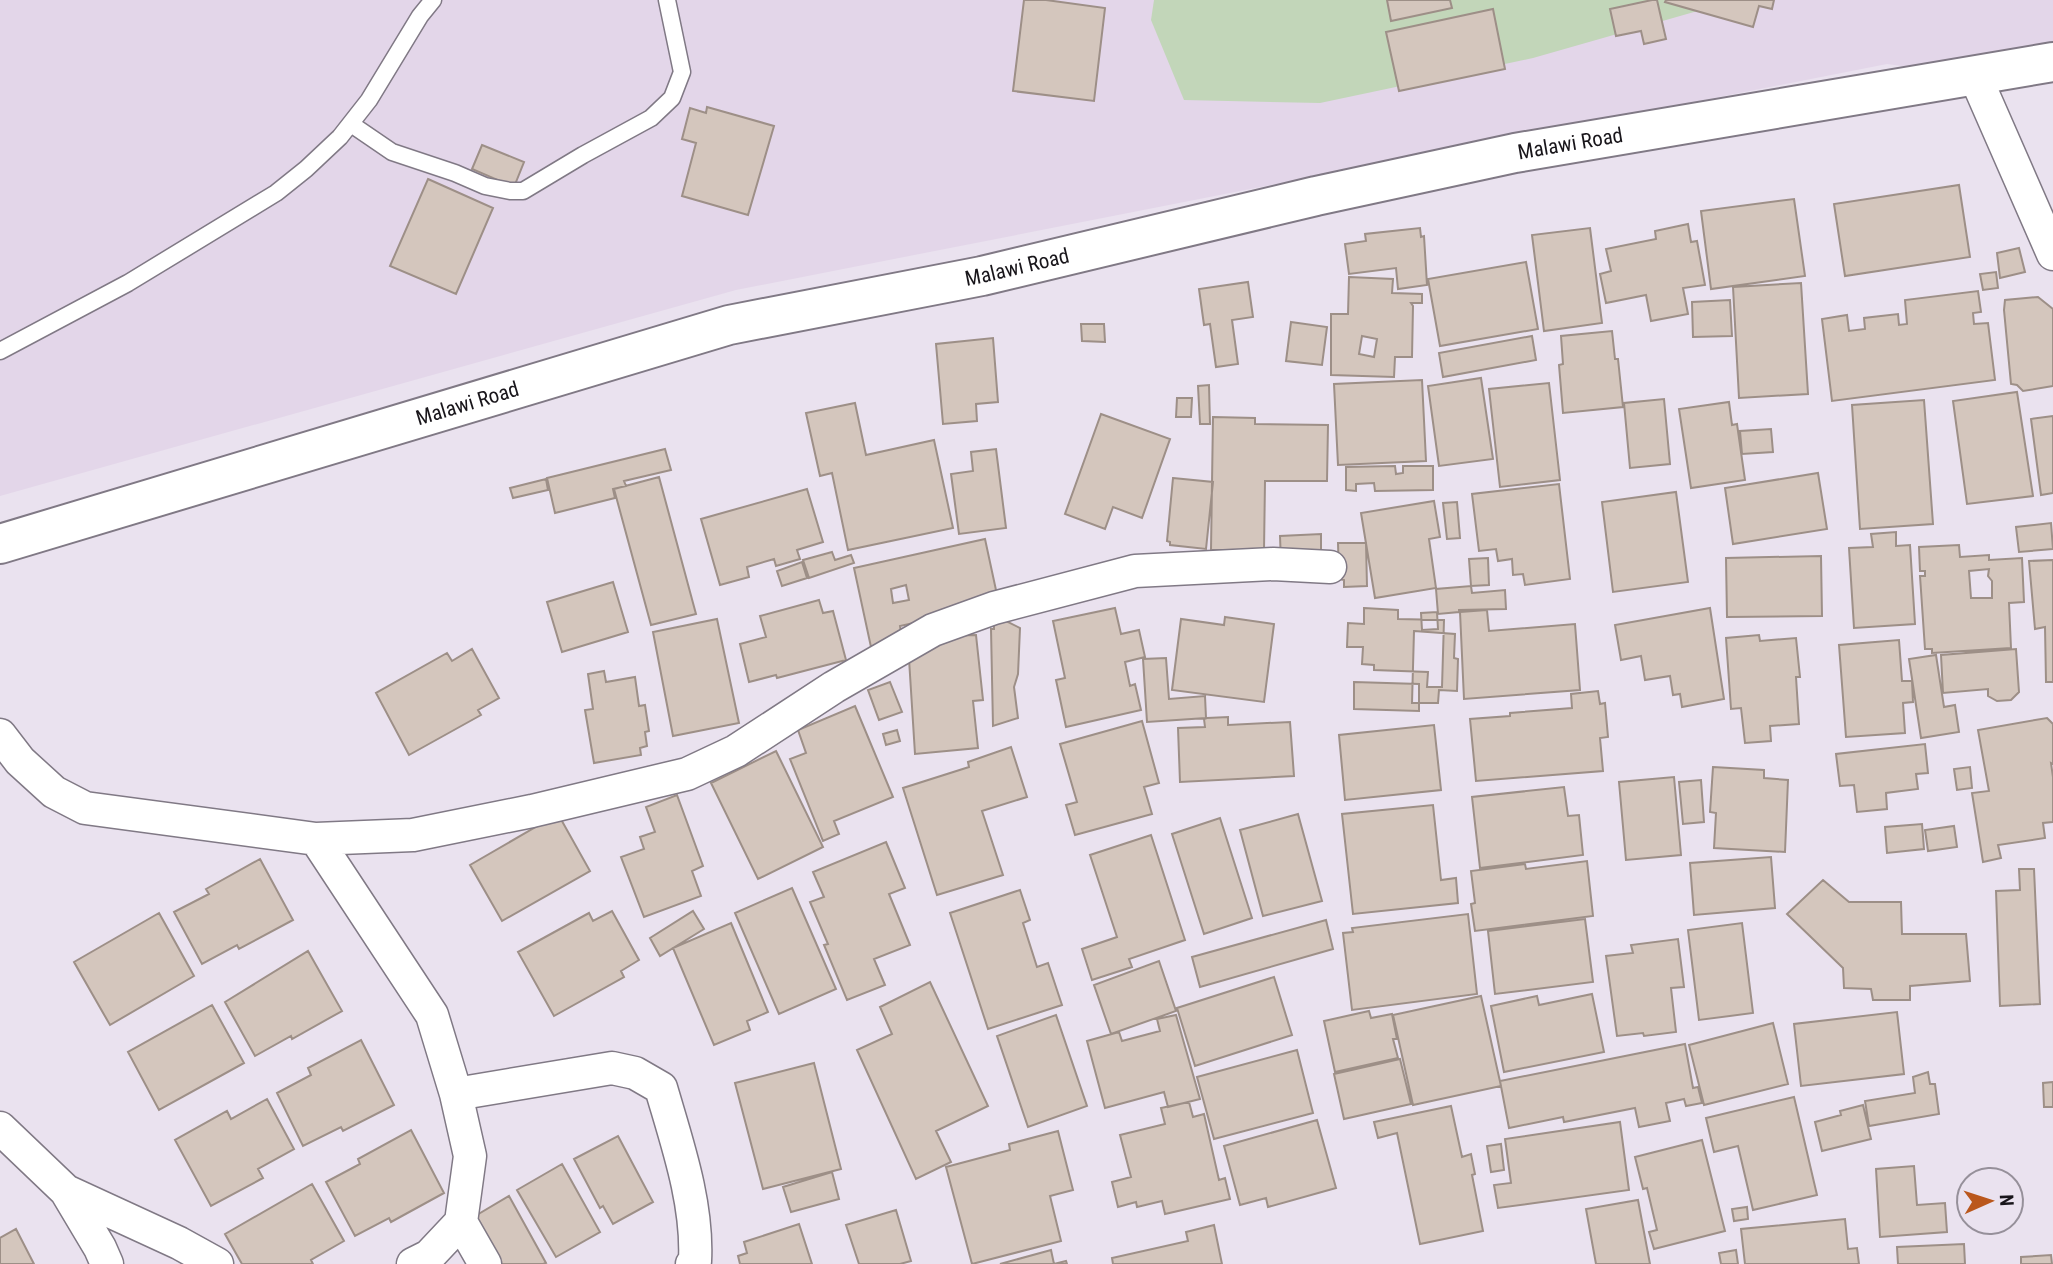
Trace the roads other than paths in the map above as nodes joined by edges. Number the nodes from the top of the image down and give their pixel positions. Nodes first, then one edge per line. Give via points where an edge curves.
1 (433, 0) edge
2 (667, 0) edge
3 (2053, 62) edge
4 (1975, 76) junction
5 (351, 124) junction
6 (2053, 254) edge
7 (0, 351) edge
8 (0, 544) edge
9 (1330, 567) dead end
10 (0, 735) edge
11 (316, 839) junction
12 (456, 1094) junction
13 (0, 1128) edge
14 (66, 1191) junction
15 (461, 1222) junction
16 (107, 1264) edge
17 (217, 1264) edge
18 (413, 1264) edge
19 (485, 1264) edge
20 (692, 1264) edge

1 - 5 lane
2 - 5 lane via 682,72 672,98 650,118 523,191 485,186 392,152
3 - 4 main road, Malawi Road
4 - 6 street
4 - 8 main road, Malawi Road via 1515,153 982,276 729,325
5 - 7 lane via 276,193 128,283
9 - 11 street via 1273,564 1135,571 994,608 933,630 736,751 688,774 413,835
10 - 11 street via 54,792 85,808
11 - 12 street via 432,1015
12 - 15 street via 471,1156
12 - 20 street via 612,1068 635,1073 661,1088 696,1237
13 - 14 street
14 - 16 street
14 - 17 street
15 - 18 street via 429,1256
15 - 19 street

